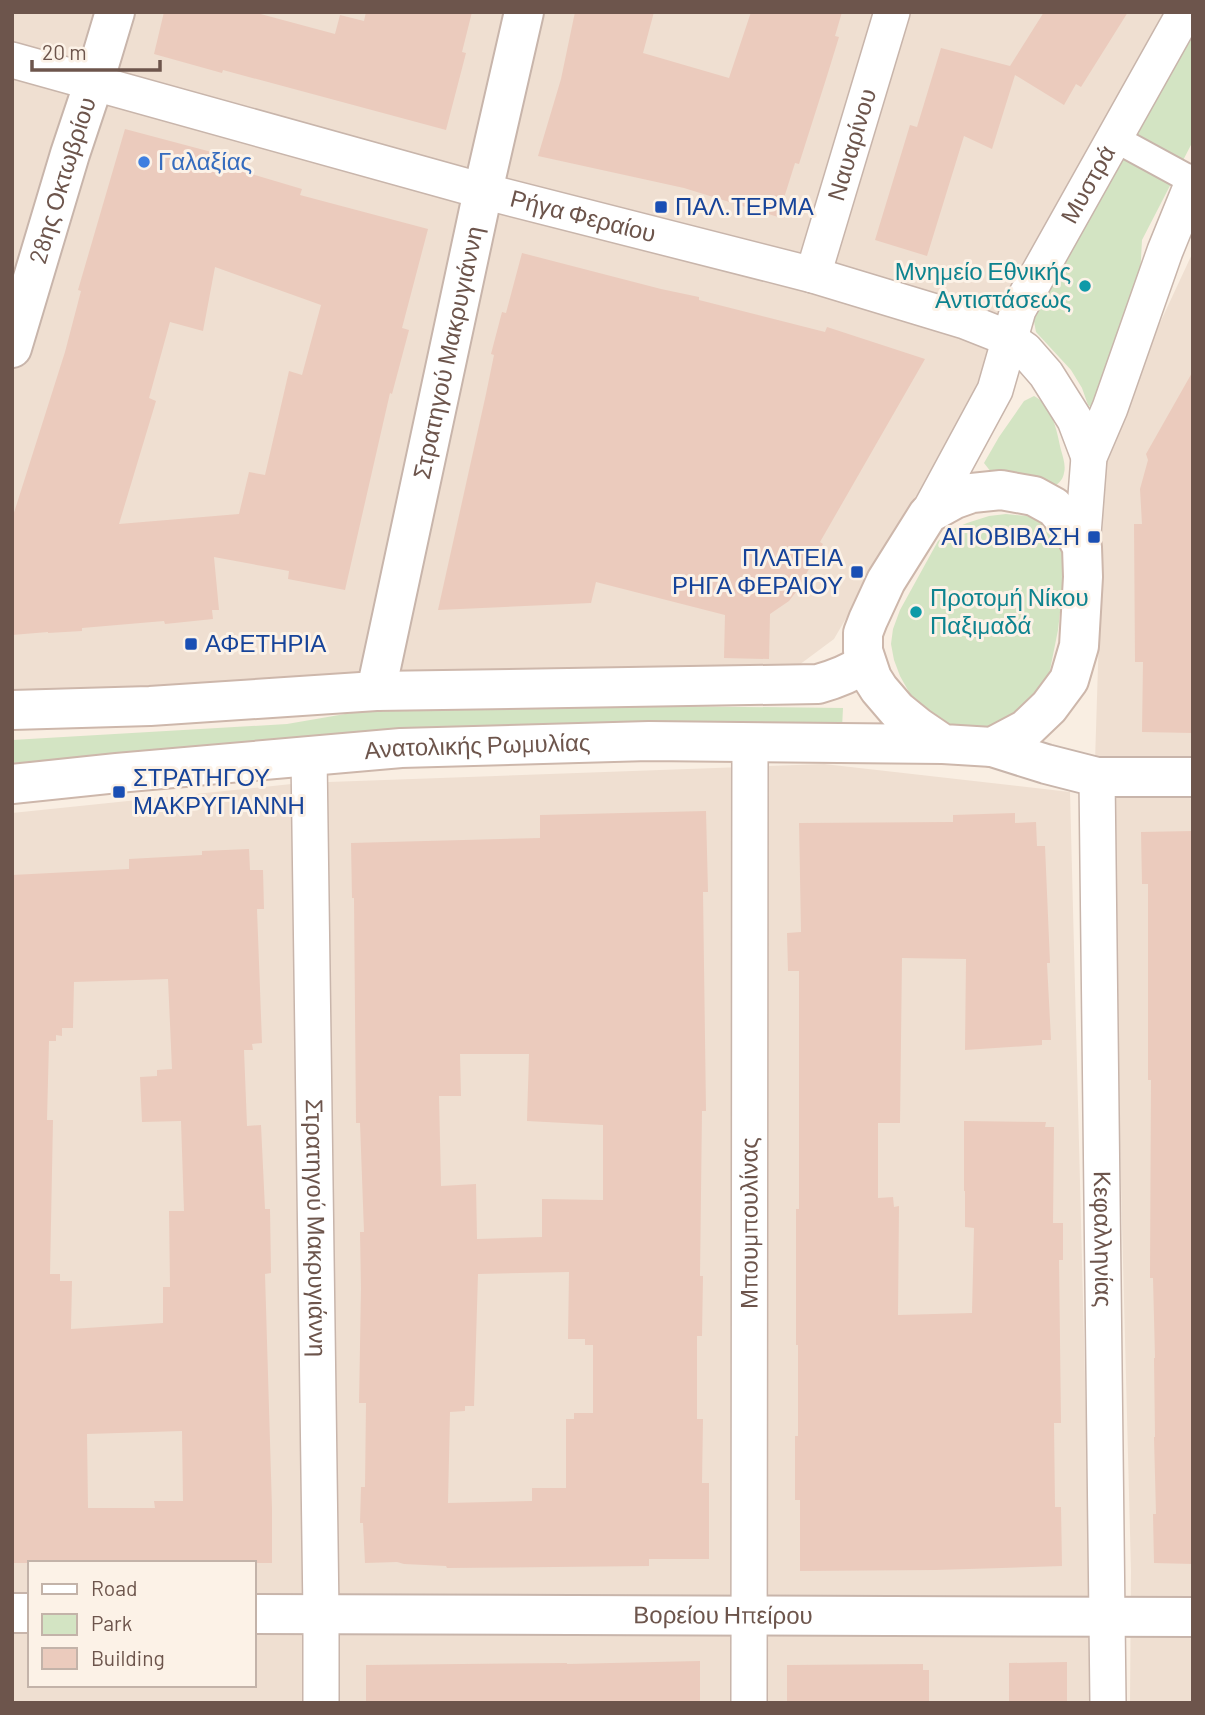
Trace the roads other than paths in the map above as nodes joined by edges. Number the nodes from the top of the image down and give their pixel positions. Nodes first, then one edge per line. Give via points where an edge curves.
1 (115, 12) edge
2 (524, 12) edge
3 (892, 12) edge
4 (1185, 12) edge
5 (12, 60) edge
6 (94, 82) junction
7 (1114, 138) junction
8 (1193, 181) edge
9 (483, 191) junction
10 (813, 275) junction
11 (1008, 338) junction
12 (12, 348) edge
13 (1089, 457) junction
14 (928, 514) junction
15 (1082, 547) junction
16 (866, 663) junction
17 (376, 691) junction
18 (12, 710) edge
19 (750, 743) junction
20 (943, 744) junction
21 (992, 747) junction
22 (309, 756) junction
23 (1097, 777) junction
24 (1193, 777) edge
25 (12, 784) edge
26 (256, 1614) edge
27 (321, 1614) junction
28 (750, 1615) junction
29 (1108, 1616) junction
30 (1193, 1617) edge
31 (321, 1703) edge
32 (750, 1703) edge
33 (1108, 1703) edge

1 - 6 main road, 28ης Οκτωβρίου
2 - 9 main road, Στρατηγού Μακρυγιάννη
3 - 10 street, Ναυαρίνου
4 - 7 street, Μυστρά
5 - 6 street, Ρήγα Φεραίου
6 - 9 street, Ρήγα Φεραίου
6 - 12 main road, 28ης Οκτωβρίου
7 - 8 street
7 - 11 street, Μυστρά via 1018,310
8 - 13 street
9 - 10 street, Ρήγα Φεραίου
9 - 17 main road, Στρατηγού Μακρυγιάννη
10 - 11 street, Ρήγα Φεραίου
11 - 13 street, Ρήγα Φεραίου via 1046,374 1075,421
11 - 14 street, Μυστρά via 995,390
13 - 15 street
14 - 15 main road via 972,493 1001,490 1034,496 1055,507
14 - 16 main road via 886,581 868,620 862,643
15 - 21 main road via 1079,646 1069,680 1026,729
16 - 17 main road via 818,684
16 - 20 main road via 892,705
17 - 18 main road
19 - 20 main road, Ανατολικής Ρωμυλίας
19 - 22 main road, Ανατολικής Ρωμυλίας via 401,748
19 - 28 street, Μπουμπουλίνας
20 - 21 main road
21 - 23 main road
22 - 25 main road, Ανατολικής Ρωμυλίας
22 - 27 street, Στρατηγού Μακρυγιάννη
23 - 24 main road
23 - 29 street, Κεφαλληνίας
26 - 27 main road, Βορείου Ηπείρου
27 - 28 main road, Βορείου Ηπείρου
27 - 31 street, Στρατηγού Μακρυγιάννη
28 - 29 main road, Βορείου Ηπείρου
28 - 32 street, Μπουμπουλίνας
29 - 30 main road, Βορείου Ηπείρου
29 - 33 street, Κεφαλληνίας

